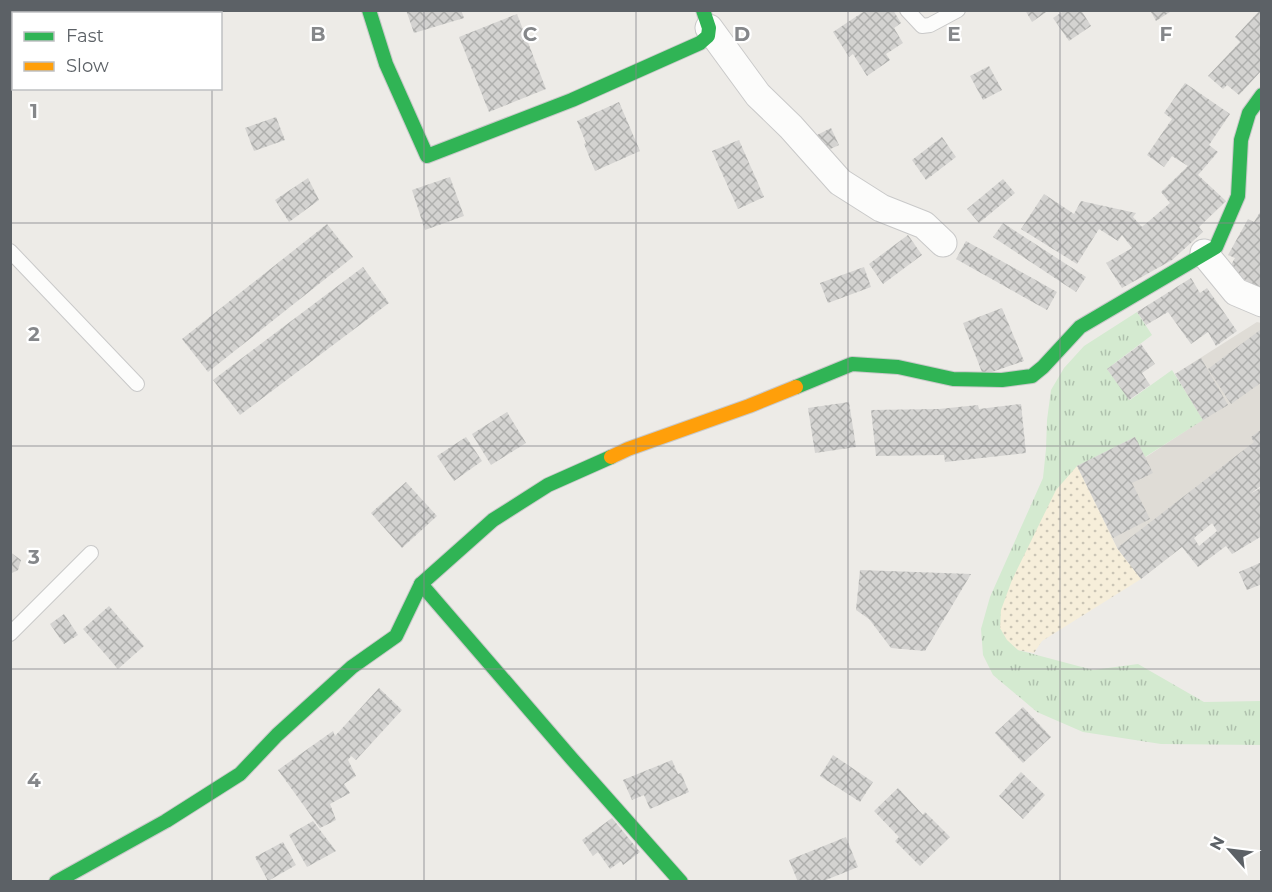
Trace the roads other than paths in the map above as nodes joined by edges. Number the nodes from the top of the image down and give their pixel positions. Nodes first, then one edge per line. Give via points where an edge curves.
1 (369, 10) edge
2 (906, 10) edge
3 (958, 10) edge
4 (706, 19) edge
5 (1262, 95) edge
6 (943, 243) dead end
7 (10, 251) edge
8 (1204, 253) junction
9 (1262, 303) edge
10 (137, 384) dead end
11 (91, 553) dead end
12 (421, 585) junction
13 (10, 634) edge
14 (56, 882) edge
15 (681, 882) edge

1 - 4 main road via 386,64 427,156 572,100 700,43 708,36
2 - 3 lane via 922,26
4 - 6 street via 758,95 840,182 881,207 924,225
5 - 8 main road via 1249,113 1242,140 1238,196 1216,247
7 - 10 lane
8 - 9 street via 1236,292
8 - 12 main road via 1080,327 1032,376 953,379 898,367 852,364 628,449 548,485 493,520
11 - 13 lane
12 - 14 main road via 396,636 352,667 240,774
12 - 15 main road

